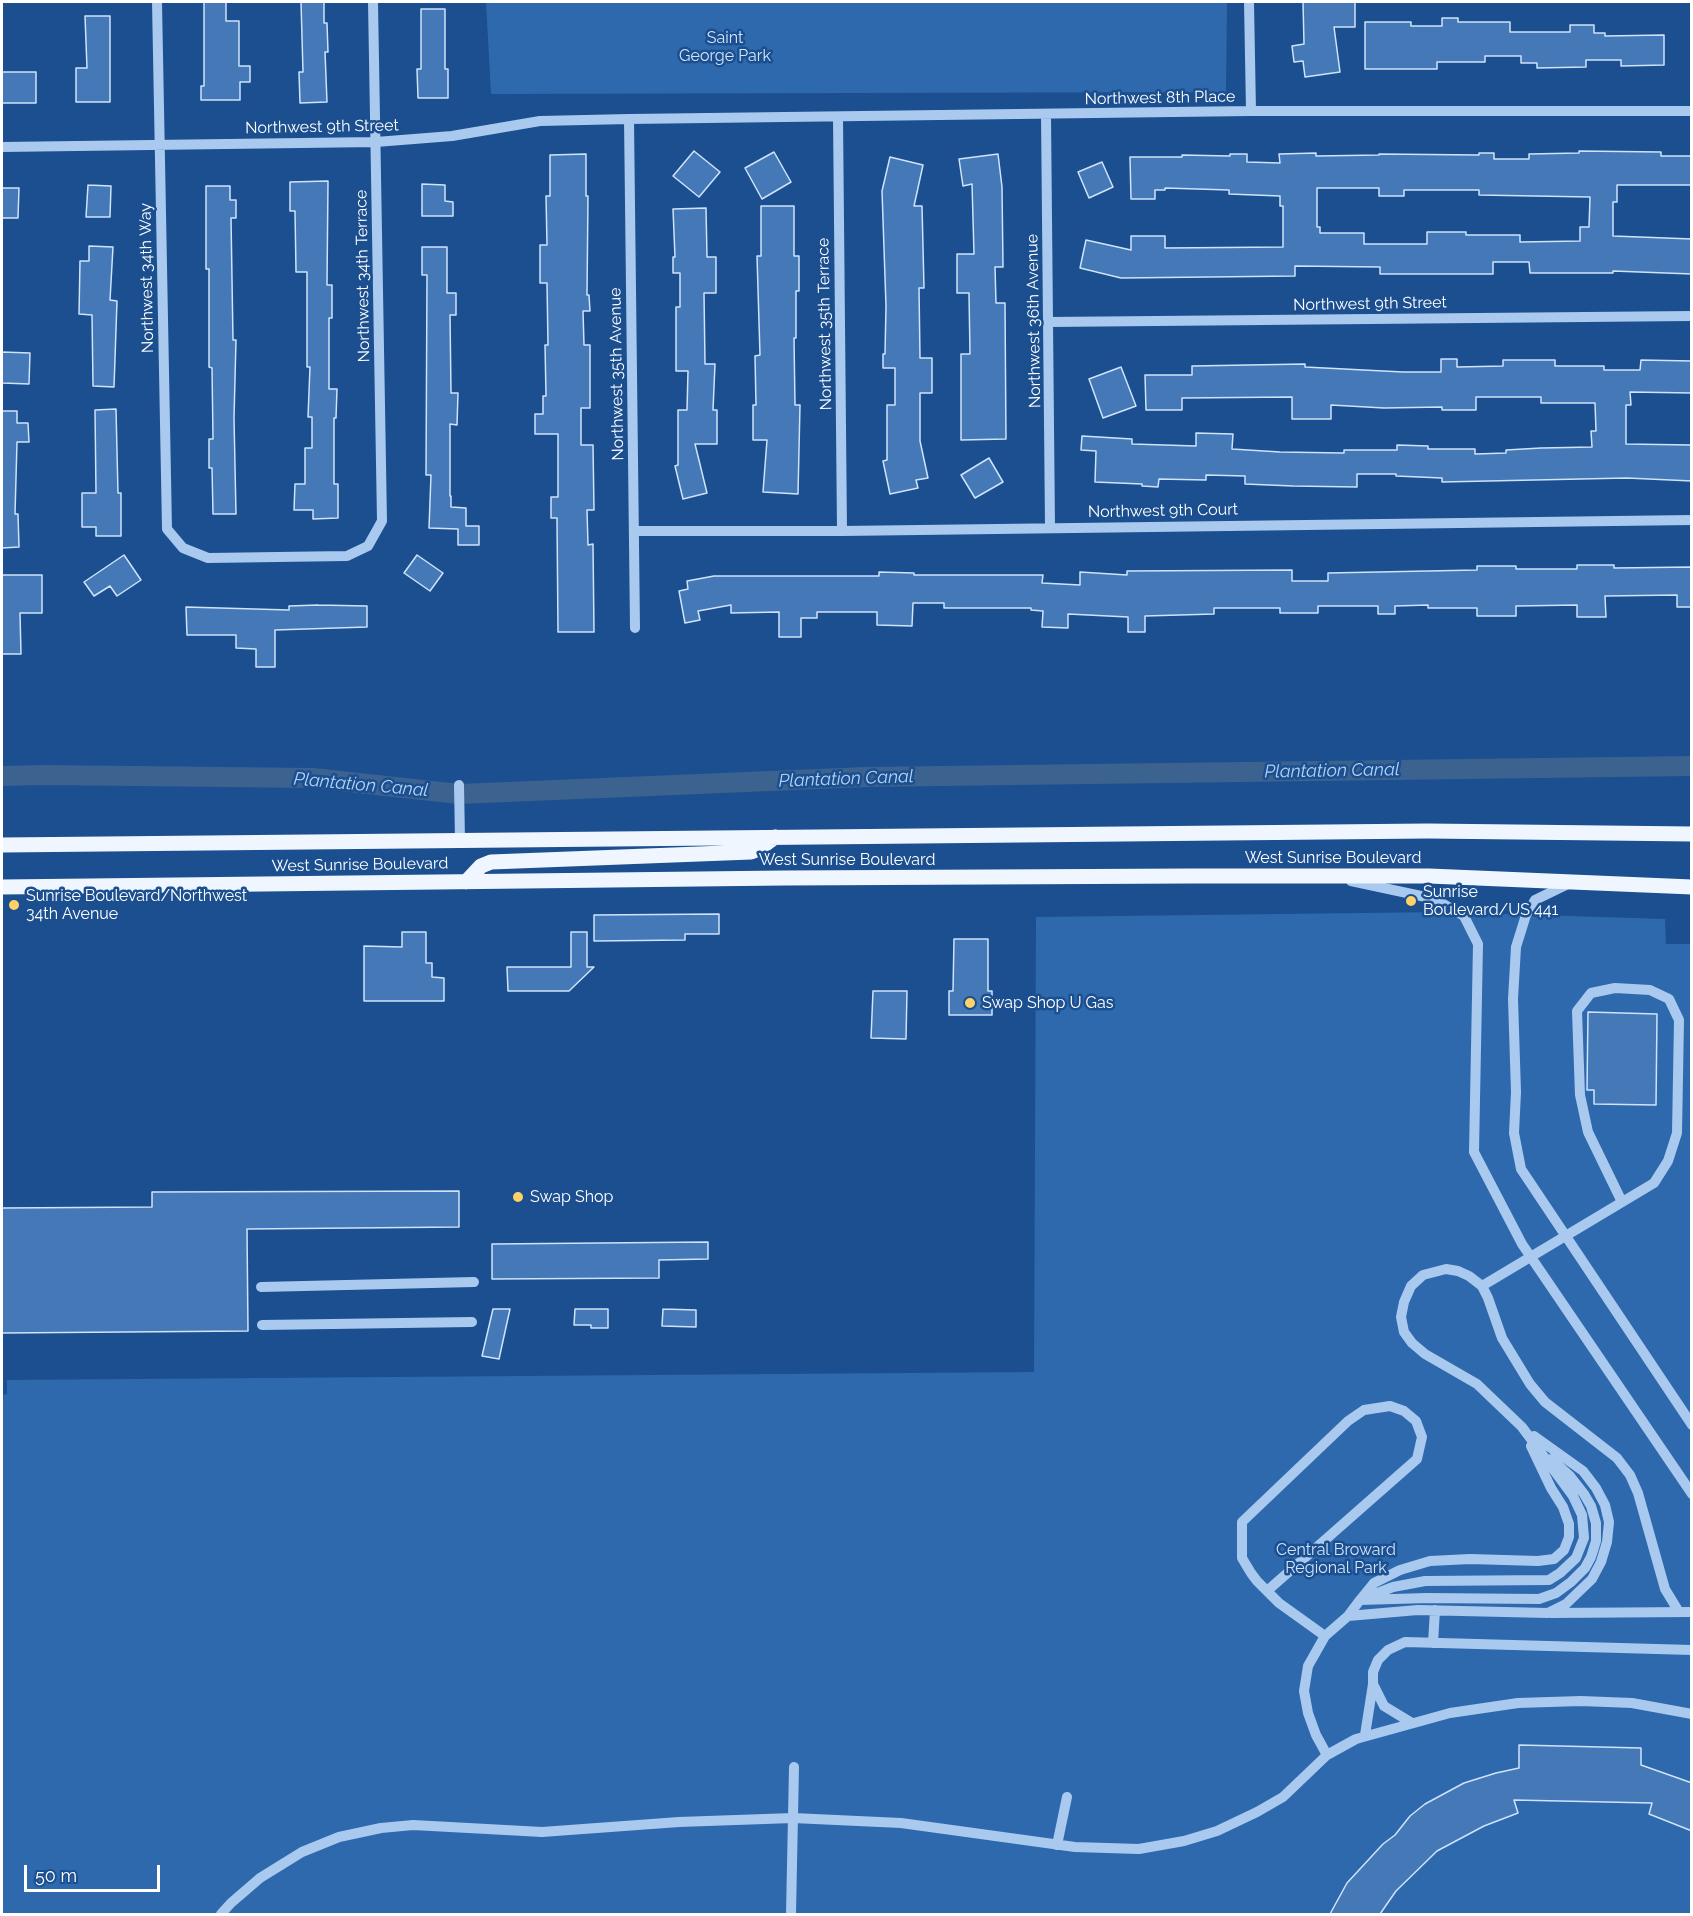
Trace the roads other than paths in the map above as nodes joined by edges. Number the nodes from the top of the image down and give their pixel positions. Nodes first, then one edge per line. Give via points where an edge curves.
1 (157, 2) edge
2 (373, 2) edge
3 (1250, 2) edge
4 (1251, 111) junction
5 (1692, 111) edge
6 (1046, 115) junction
7 (838, 117) junction
8 (630, 119) junction
9 (376, 142) junction
10 (159, 145) junction
11 (2, 148) edge
12 (1692, 316) edge
13 (1049, 322) junction
14 (1692, 520) edge
15 (1050, 527) junction
16 (634, 531) junction
17 (842, 531) junction
18 (183, 548) joint
19 (635, 628) dead end
20 (459, 785) dead end
21 (1690, 834) edge
22 (775, 837) junction
23 (460, 840) junction
24 (2, 845) edge
25 (1330, 876) junction
26 (466, 882) junction
27 (1572, 882) junction
28 (2, 887) edge
29 (1692, 887) edge
30 (1622, 1202) junction
31 (1566, 1236) junction
32 (1531, 1257) junction
33 (474, 1282) dead end
34 (261, 1287) dead end
35 (1482, 1287) junction
36 (472, 1322) dead end
37 (262, 1325) dead end
38 (1692, 1425) edge
39 (1522, 1427) junction
40 (1539, 1449) junction
41 (1692, 1494) edge
42 (1267, 1591) junction
43 (1360, 1600) junction
44 (1435, 1610) junction
45 (1679, 1612) junction
46 (1692, 1612) edge
47 (1548, 1613) junction
48 (1348, 1616) junction
49 (1325, 1636) junction
50 (1433, 1643) junction
51 (1692, 1650) edge
52 (1373, 1684) junction
53 (1692, 1714) edge
54 (1412, 1723) junction
55 (1365, 1735) junction
56 (1327, 1755) junction
57 (794, 1767) dead end
58 (1067, 1797) dead end
59 (793, 1818) junction
60 (1057, 1845) junction
61 (221, 1914) edge
62 (791, 1914) edge

1 - 10 street, Northwest 34th Way
2 - 9 street, Northwest 34th Terrace
3 - 4 street
4 - 5 street, Northwest 8th Place
4 - 6 street, Northwest 8th Place
6 - 7 street, Northwest 8th Place
6 - 13 street, Northwest 36th Avenue
7 - 8 street, Northwest 8th Place
7 - 17 street, Northwest 35th Terrace
8 - 9 street, Northwest 9th Street via 540,121 452,136
8 - 16 street, Northwest 35th Avenue
9 - 10 street, Northwest 9th Street
9 - 18 street, Northwest 34th Terrace via 382,521 368,546 347,556 208,558
10 - 11 street, Northwest 9th Street
10 - 18 street, Northwest 34th Way via 167,529
12 - 13 street, Northwest 9th Street
13 - 15 street, Northwest 36th Avenue
14 - 15 street, Northwest 9th Court
15 - 17 street, Northwest 9th Court
16 - 17 street, Northwest 9th Court
16 - 19 street, Northwest 35th Avenue
20 - 23 street
21 - 22 main road, West Sunrise Boulevard via 1416,831
22 - 23 main road, West Sunrise Boulevard
22 - 26 main road via 751,852 491,862 481,866
23 - 24 main road, West Sunrise Boulevard
25 - 26 main road, West Sunrise Boulevard
25 - 27 main road, West Sunrise Boulevard
25 - 32 street via 1435,899 1464,916 1479,944 1474,1152
26 - 28 main road, West Sunrise Boulevard
27 - 29 main road, West Sunrise Boulevard
27 - 31 street via 1535,900 1526,915 1516,947 1513,999 1514,1133 1521,1169
30 - 30 street via 1654,1183 1668,1161 1677,1133 1679,1020 1669,999 1650,990 1615,988 1591,993 1578,1011 1580,1095 1588,1132
30 - 31 street
31 - 32 street
31 - 38 street
32 - 35 street
32 - 41 street
33 - 34 street
35 - 39 street via 1458,1271 1446,1269 1423,1275 1411,1286 1404,1302 1404,1332 1425,1354 1477,1384
35 - 45 street via 1502,1338 1530,1384 1545,1402 1617,1458 1630,1475 1665,1589
36 - 37 street
39 - 40 street
39 - 43 street via 1569,1524 1564,1550 1554,1559 1539,1561 1430,1561 1374,1582
39 - 47 street via 1582,1471 1596,1488 1609,1521 1607,1542 1592,1579 1566,1604
40 - 43 street via 1582,1515 1584,1538 1576,1558 1560,1573 1549,1580 1533,1581 1425,1581 1393,1587
40 - 43 street via 1570,1476 1592,1506 1596,1541 1585,1568 1571,1582 1539,1599
42 - 42 street via 1417,1459 1422,1437 1416,1421 1404,1411 1390,1406 1365,1410 1348,1421 1242,1522 1242,1558
42 - 49 street
43 - 48 street
44 - 47 street
44 - 48 street
44 - 50 street
45 - 46 street
45 - 47 street
48 - 49 street
49 - 56 street via 1308,1666 1304,1691 1308,1713
50 - 51 street
50 - 52 street via 1404,1642 1388,1650 1378,1660
52 - 54 street via 1384,1706
52 - 55 street
53 - 54 street via 1632,1703 1518,1703
54 - 55 street
55 - 56 street
56 - 60 street via 1283,1797 1218,1831 1139,1849
57 - 59 street
58 - 60 street
59 - 60 street via 901,1823
59 - 61 street via 542,1832 381,1828 339,1837 302,1852 260,1878
59 - 62 street

